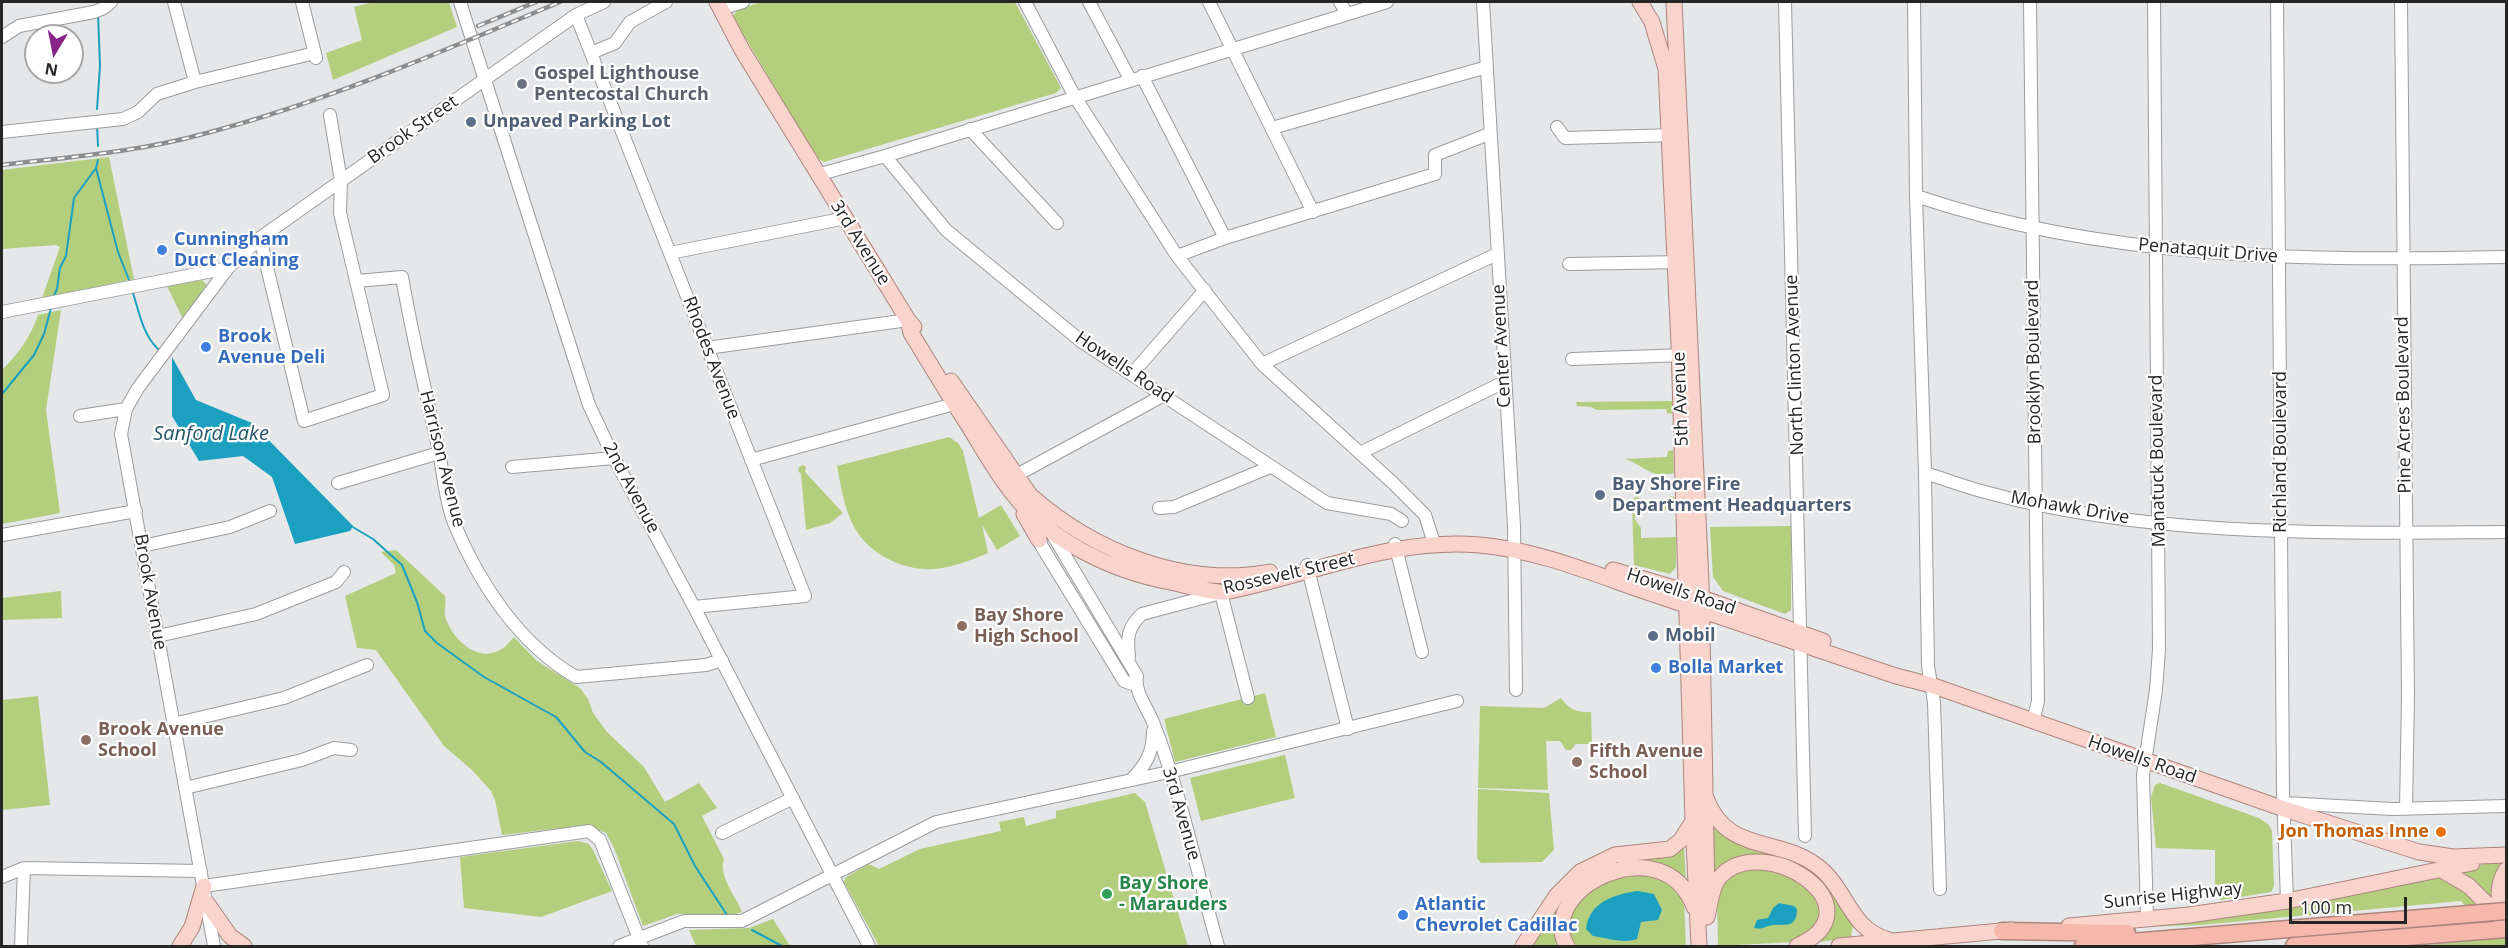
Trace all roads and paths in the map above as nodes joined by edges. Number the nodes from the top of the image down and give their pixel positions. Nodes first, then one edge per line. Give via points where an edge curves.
1 (174, 2) edge
2 (302, 2) edge
3 (460, 2) edge
4 (604, 2) edge
5 (666, 2) edge
6 (743, 2) edge
7 (1025, 2) edge
8 (1089, 2) edge
9 (1209, 2) edge
10 (1340, 2) edge
11 (1387, 2) edge
12 (1483, 2) edge
13 (1640, 2) edge
14 (1674, 2) edge
15 (1785, 2) edge
16 (1914, 2) edge
17 (2030, 2) edge
18 (2154, 2) edge
19 (2277, 2) edge
20 (2401, 2) edge
21 (719, 5) edge
22 (103, 7) edge
23 (1347, 14) junction
24 (576, 15) junction
25 (2, 37) edge
26 (1233, 50) junction
27 (591, 53) junction
28 (1487, 67) junction
29 (1136, 77) junction
30 (486, 79) junction
31 (195, 82) junction
32 (1076, 97) junction
33 (330, 116) dead end
34 (1557, 127) dead end
35 (1272, 128) junction
36 (970, 129) junction
37 (2, 132) edge
38 (1489, 134) junction
39 (1675, 135) junction
40 (885, 156) junction
41 (817, 175) junction
42 (341, 181) junction
43 (1916, 196) junction
44 (1313, 212) junction
45 (846, 218) junction
46 (1057, 223) dead end
47 (2032, 227) junction
48 (260, 238) junction
49 (1225, 238) junction
50 (2156, 248) junction
51 (670, 253) junction
52 (1497, 254) junction
53 (1178, 256) junction
54 (2280, 257) junction
55 (2506, 257) edge
56 (2403, 259) junction
57 (1681, 262) junction
58 (1569, 264) dead end
59 (228, 268) junction
60 (357, 280) junction
61 (1205, 290) junction
62 (2, 312) edge
63 (908, 320) junction
64 (707, 348) junction
65 (1685, 355) junction
66 (1572, 359) dead end
67 (1262, 364) junction
68 (1132, 374) junction
69 (1504, 382) junction
70 (1164, 395) junction
71 (954, 404) junction
72 (126, 409) junction
73 (80, 416) dead end
74 (439, 453) junction
75 (1360, 453) junction
76 (614, 458) junction
77 (751, 460) junction
78 (512, 467) dead end
79 (1270, 467) junction
80 (1925, 473) junction
81 (1015, 476) junction
82 (338, 483) dead end
83 (2036, 504) junction
84 (1159, 508) dead end
85 (270, 511) dead end
86 (136, 512) junction
87 (1402, 521) dead end
88 (1044, 522) junction
89 (2159, 522) junction
90 (2282, 531) junction
91 (2506, 532) edge
92 (2406, 533) junction
93 (2, 535) edge
94 (1434, 541) junction
95 (142, 546) junction
96 (1514, 546) junction
97 (1395, 547) junction
98 (1307, 568) junction
99 (344, 572) dead end
100 (1084, 587) junction
101 (1221, 593) junction
102 (1072, 595) junction
103 (1694, 601) junction
104 (694, 607) junction
105 (158, 636) junction
106 (1802, 638) junction
107 (1422, 652) dead end
108 (722, 660) junction
109 (1129, 661) junction
110 (367, 664) dead end
111 (1925, 684) junction
112 (1135, 685) junction
113 (1515, 690) dead end
114 (1248, 698) dead end
115 (1457, 702) dead end
116 (1153, 721) junction
117 (2033, 722) junction
118 (173, 724) junction
119 (1348, 729) junction
120 (351, 750) dead end
121 (2145, 761) junction
122 (1169, 771) junction
123 (1131, 780) junction
124 (185, 788) junction
125 (1704, 793) junction
126 (793, 798) junction
127 (2284, 806) junction
128 (2506, 806) edge
129 (2406, 809) junction
130 (1693, 820) junction
131 (2331, 825) junction
132 (722, 833) dead end
133 (1805, 836) dead end
134 (2506, 855) edge
135 (24, 868) junction
136 (2443, 870) junction
137 (2506, 870) edge
138 (832, 875) junction
139 (2, 877) edge
140 (202, 878) junction
141 (1940, 888) dead end
142 (2287, 901) junction
143 (207, 903) junction
144 (1702, 917) junction
145 (2147, 919) junction
146 (2506, 921) edge
147 (2002, 931) junction
148 (2269, 931) junction
149 (1892, 941) junction
150 (640, 943) edge
151 (1704, 944) edge
152 (21, 946) edge
153 (180, 946) edge
154 (214, 946) edge
155 (244, 946) edge
156 (619, 946) edge
157 (868, 946) edge
158 (1218, 946) edge
159 (1523, 946) edge
160 (1567, 946) edge
161 (1797, 946) edge
162 (1839, 946) edge
163 (2084, 946) edge
164 (2294, 946) edge

1 - 31 street
2 - 31 street via 315,56
3 - 30 street, 2nd Avenue
4 - 24 street, Brook Street
5 - 27 street via 630,22 615,43
6 - 21 street
7 - 32 street
8 - 29 street
9 - 26 street
10 - 23 street
11 - 23 street
12 - 28 street, Center Avenue
13 - 39 main road, 5th Avenue via 1652,22 1666,69
14 - 39 main road, 5th Avenue via 1679,83
15 - 106 street, North Clinton Avenue
16 - 43 street
17 - 47 street, Brooklyn Boulevard
18 - 50 street, Manatuck Boulevard
19 - 54 street, Richland Boulevard
20 - 56 street, Pine Acres Boulevard
21 - 41 main road, 3rd Avenue
22 - 25 street via 19,26
23 - 26 street
24 - 27 street, Rhodes Avenue
24 - 30 street, Brook Street
26 - 29 street
26 - 35 street
27 - 51 street, Rhodes Avenue
28 - 35 street
28 - 38 street, Center Avenue
29 - 32 street
29 - 49 street
30 - 42 street, Brook Street
30 - 76 street, 2nd Avenue via 589,405
31 - 37 street via 157,94 128,118
32 - 36 street
32 - 53 street
33 - 42 street
34 - 39 street via 1565,138
35 - 44 street
36 - 40 street
36 - 46 street
38 - 44 street via 1435,155 1435,174
38 - 52 street, Center Avenue
39 - 57 main road, 5th Avenue
40 - 41 street
40 - 68 street, Howells Road via 946,230 1082,342
41 - 45 main road, 3rd Avenue
42 - 48 street, Brook Street
42 - 60 street via 340,213
43 - 47 street, Penataquit Drive
43 - 80 street
44 - 49 street
45 - 51 street
45 - 63 main road, 3rd Avenue
47 - 50 street, Penataquit Drive
47 - 83 street, Brooklyn Boulevard
48 - 59 street, Brook Street
48 - 60 street via 304,421 383,395
49 - 53 street
50 - 54 street, Penataquit Drive
50 - 89 street, Manatuck Boulevard
51 - 64 street, Rhodes Avenue
52 - 67 street
52 - 69 street, Center Avenue
53 - 61 street
54 - 56 street, Penataquit Drive
54 - 90 street, Richland Boulevard
55 - 56 street, Penataquit Drive
56 - 92 street, Pine Acres Boulevard
57 - 58 street
57 - 65 main road, 5th Avenue
59 - 62 street
59 - 72 street, Brook Avenue
60 - 74 street, Harrison Avenue via 402,277
61 - 67 street
61 - 68 street
63 - 64 street
63 - 71 main road via 911,333
63 - 81 main road, 3rd Avenue
64 - 77 street, Rhodes Avenue
65 - 66 street
65 - 103 main road, 5th Avenue
67 - 75 street
68 - 70 street, Howells Road
69 - 75 street
69 - 96 street, Center Avenue
70 - 79 street, Howells Road
70 - 81 street
71 - 77 street
71 - 88 main road via 1016,498
72 - 73 street
72 - 86 street, Brook Avenue via 121,434
74 - 82 street
74 - 108 street, Harrison Avenue via 453,521 475,565 509,618 560,668 576,677 706,665
75 - 94 street via 1425,515
76 - 78 street
76 - 104 street, 2nd Avenue
77 - 104 street, Rhodes Avenue via 805,597
79 - 84 street via 1174,507
79 - 87 street, Howells Road via 1327,503 1391,514
80 - 83 street, Mohawk Drive
80 - 111 street
81 - 88 main road, 3rd Avenue
83 - 89 street, Mohawk Drive
83 - 117 street, Brooklyn Boulevard via 2038,700
85 - 95 street via 230,527
86 - 93 street
86 - 95 street, Brook Avenue
88 - 98 main road via 1170,570 1256,575
88 - 100 street, 3rd Avenue
88 - 101 main road, Rossevelt Street via 1088,554 1116,566
88 - 102 street, 3rd Avenue
89 - 90 street, Mohawk Drive
89 - 121 street, Manatuck Boulevard via 2159,649
90 - 92 street, Mohawk Drive
90 - 127 street, Richland Boulevard
91 - 92 street, Mohawk Drive
92 - 129 street, Pine Acres Boulevard
94 - 96 main road, Howells Road via 1462,538
94 - 97 main road, Howells Road
95 - 105 street, Brook Avenue
96 - 103 main road, Howells Road
96 - 113 street, Center Avenue
97 - 98 main road, Howells Road
97 - 107 street
98 - 101 main road, Rossevelt Street
98 - 119 street
99 - 105 street via 336,582 256,614
100 - 102 street
100 - 109 street, 3rd Avenue
101 - 109 street via 1142,614 1127,634
101 - 114 street
102 - 112 street, 3rd Avenue via 1124,681
103 - 106 main road, Howells Road
103 - 125 main road, 5th Avenue
103 - 130 main road, 5th Avenue
104 - 108 street, 2nd Avenue
105 - 118 street, Brook Avenue
106 - 111 main road, Howells Road
106 - 133 street, North Clinton Avenue
108 - 126 street, 2nd Avenue
109 - 112 street, 3rd Avenue via 1137,676
110 - 118 street via 284,698
111 - 117 main road, Howells Road
111 - 141 street via 1934,702
112 - 116 street, 3rd Avenue
115 - 119 street
116 - 122 street, 3rd Avenue
116 - 123 street via 1150,754
117 - 121 main road, Howells Road
118 - 124 street, Brook Avenue
119 - 122 street
120 - 124 street via 334,748 302,760
121 - 127 main road, Howells Road
121 - 145 street, Manatuck Boulevard
122 - 123 street
122 - 158 street, 3rd Avenue
123 - 138 street via 936,822
124 - 140 street, Brook Avenue
125 - 144 main road, 5th Avenue
125 - 149 main road via 1722,827 1741,838 1789,851 1814,864 1839,888 1864,929
126 - 132 street
126 - 138 street, 2nd Avenue
127 - 129 street
127 - 131 main road, Howells Road
127 - 142 street, Richland Boulevard
128 - 129 street
130 - 144 main road, 5th Avenue
130 - 159 main road via 1681,840 1670,849 1614,855 1580,872 1557,895
131 - 134 main road, Howells Road via 2437,855
131 - 136 main road, Howells Road
134 - 136 main road, Sunrise Highway
135 - 139 street
135 - 140 street
135 - 152 street
136 - 142 main road, Sunrise Highway
136 - 146 main road, Howells Road via 2469,886
137 - 146 main road via 2499,894
138 - 150 street via 742,921 684,921
138 - 157 street, 2nd Avenue
140 - 143 street, Brook Avenue
140 - 150 street via 589,831 600,840
140 - 153 main road via 192,927
142 - 145 main road, Sunrise Highway
143 - 154 street, Brook Avenue
143 - 155 main road via 230,936
144 - 151 main road, 5th Avenue
144 - 160 main road via 1688,892 1672,876 1649,868 1619,870 1589,884 1568,905 1561,929
144 - 161 main road via 1716,882 1726,871 1751,864 1784,866 1814,883 1826,907 1817,934
145 - 147 main road, Sunrise Highway
146 - 148 highway, bridge via 2470,914
146 - 164 highway via 2483,931
147 - 148 highway
147 - 149 main road, Sunrise Highway
148 - 163 highway
149 - 162 main road, Sunrise Highway
150 - 156 street

